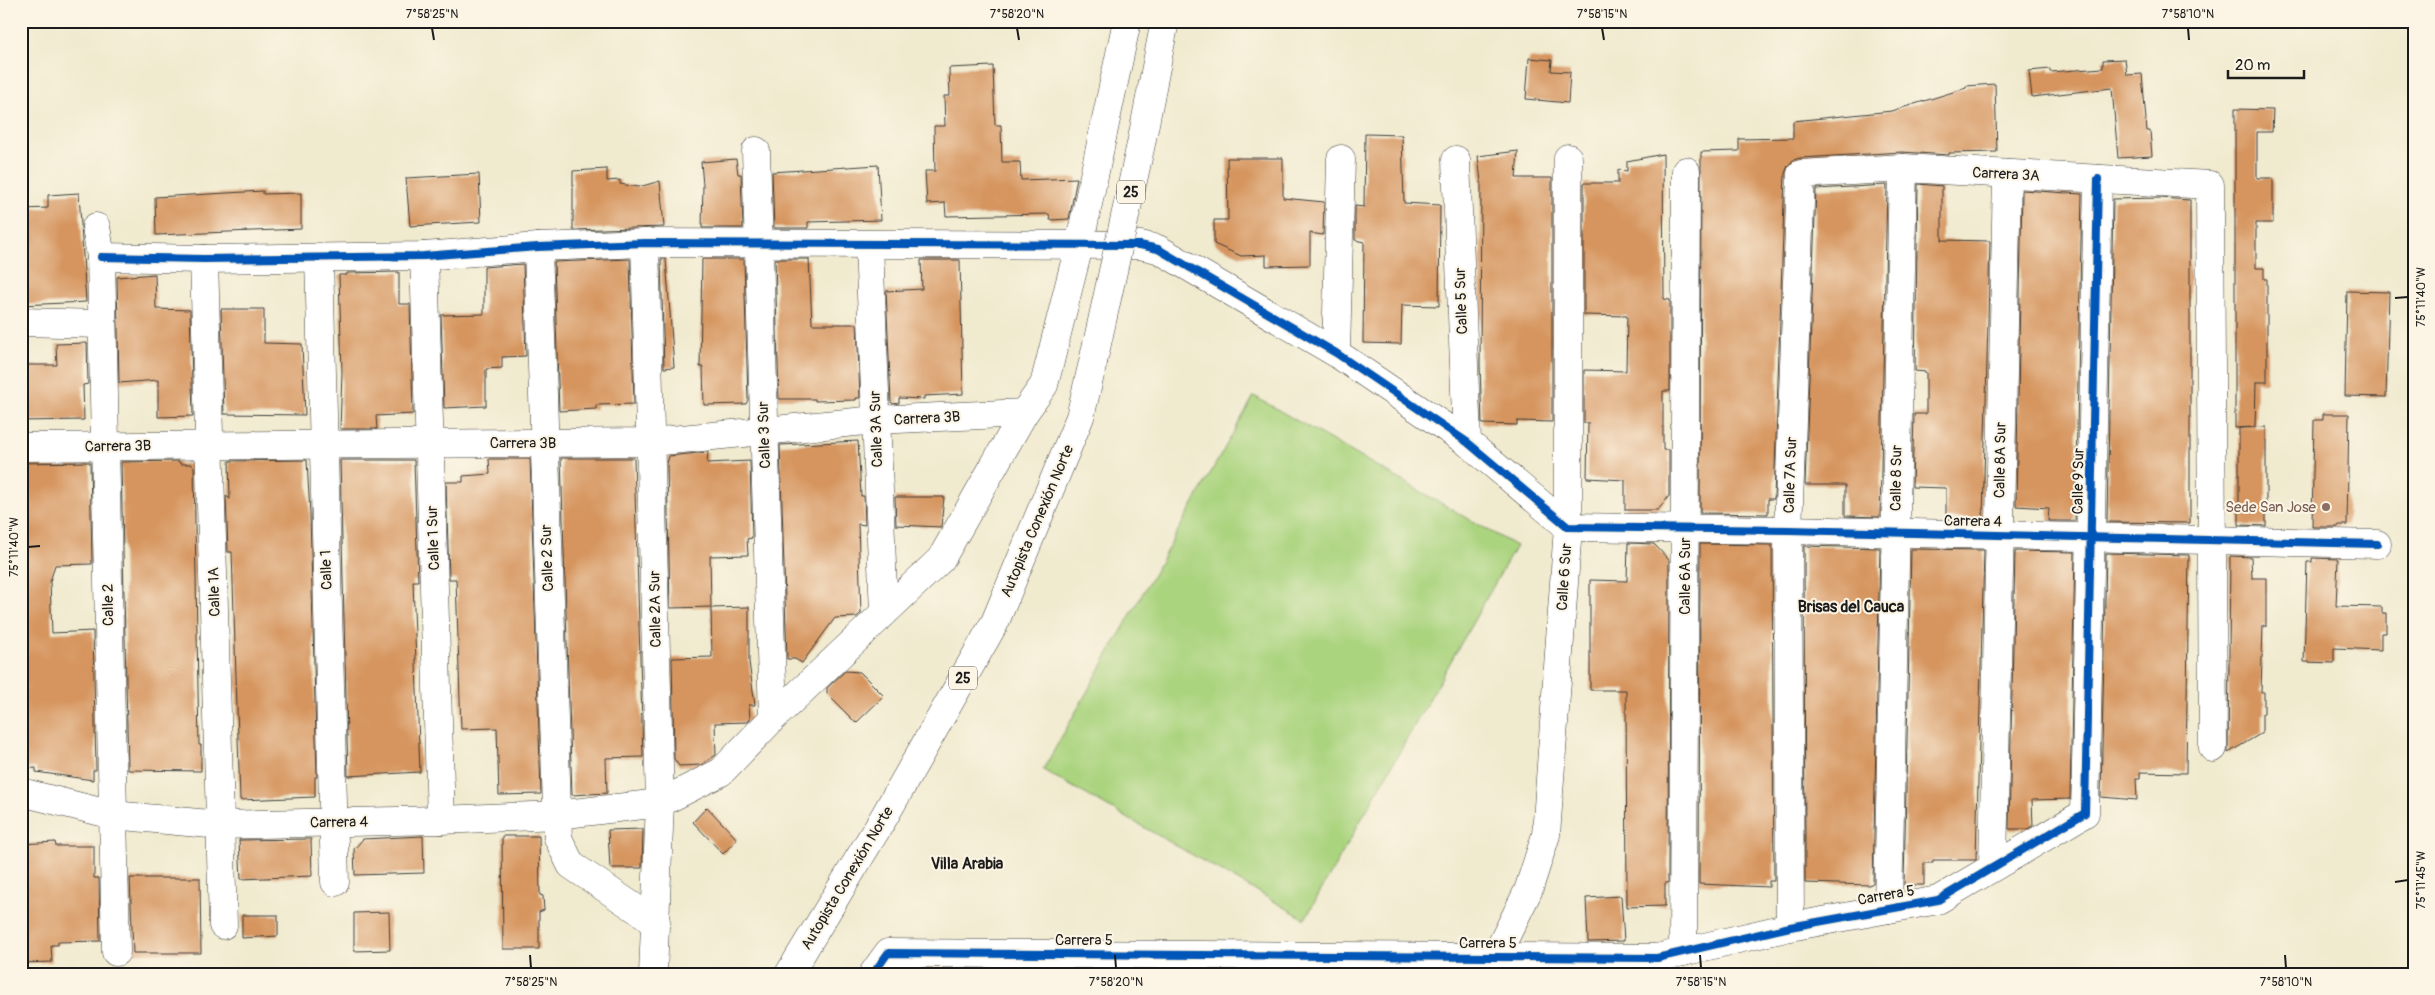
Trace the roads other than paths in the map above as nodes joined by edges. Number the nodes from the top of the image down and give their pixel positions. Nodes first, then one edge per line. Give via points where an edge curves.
1 (1127, 21) edge
2 (1165, 21) edge
3 (756, 151) dead end
4 (1568, 158) dead end
5 (1341, 159) dead end
6 (1456, 160) dead end
7 (1903, 168) junction
8 (1686, 171) dead end
9 (1801, 174) joint
10 (2007, 174) junction
11 (2098, 179) junction
12 (96, 227) dead end
13 (645, 243) junction
14 (759, 244) junction
15 (869, 244) junction
16 (1079, 246) junction
17 (538, 247) junction
18 (424, 256) junction
19 (101, 257) junction
20 (319, 257) junction
21 (204, 259) junction
22 (21, 322) edge
23 (102, 324) junction
24 (1336, 353) junction
25 (1024, 413) junction
26 (876, 420) junction
27 (764, 431) junction
28 (543, 442) junction
29 (651, 442) junction
30 (1467, 442) junction
31 (323, 444) junction
32 (430, 444) junction
33 (210, 445) junction
34 (105, 446) junction
35 (21, 447) edge
36 (1568, 527) junction
37 (1685, 529) junction
38 (1788, 530) junction
39 (1895, 534) junction
40 (1998, 535) junction
41 (2090, 538) junction
42 (2213, 540) junction
43 (2377, 544) dead end
44 (884, 613) junction
45 (773, 718) junction
46 (2213, 748) dead end
47 (21, 792) edge
48 (660, 803) junction
49 (2085, 813) joint
50 (113, 815) junction
51 (557, 815) junction
52 (441, 820) junction
53 (333, 822) junction
54 (220, 824) junction
55 (1993, 866) junction
56 (335, 882) dead end
57 (1888, 909) junction
58 (656, 922) junction
59 (223, 925) dead end
60 (1790, 927) junction
61 (116, 952) dead end
62 (1683, 952) junction
63 (1496, 956) junction
64 (996, 964) edge
65 (1119, 964) edge
66 (1220, 964) edge
67 (1346, 965) edge
68 (1453, 965) edge
69 (1566, 966) edge
70 (654, 974) edge
71 (789, 974) edge
72 (873, 974) edge

1 - 16 main road
2 - 71 main road, Autopista Conexión Norte / 25, bridge via 1080,417 994,622 884,817
3 - 14 main road, Calle 3 Sur
4 - 36 main road, Calle 6 Sur
5 - 24 main road
6 - 30 main road, Calle 5 Sur
7 - 9 main road, Carrera 3A
7 - 10 main road, Carrera 3A
7 - 39 main road, Calle 8 Sur
8 - 37 main road, Calle 6A Sur
9 - 38 main road, Calle 7A Sur
10 - 11 main road, Carrera 3A
10 - 40 main road, Calle 8A Sur
11 - 41 main road, Calle 9 Sur
11 - 42 main road, Carrera 3A via 2210,185
12 - 19 main road
13 - 14 main road
13 - 17 main road
13 - 29 main road, Calle 2A Sur
14 - 15 main road
14 - 27 main road, Calle 3 Sur
15 - 16 main road
15 - 26 main road, Calle 3A Sur
16 - 24 main road via 1140,245 1158,249
16 - 25 main road via 1044,385
17 - 18 main road
17 - 28 main road, Calle 2 Sur
18 - 20 main road
18 - 32 main road, Calle 1 Sur
19 - 21 main road
19 - 23 main road, Calle 2
20 - 21 main road
20 - 31 main road, Calle 1
21 - 33 main road, Calle 1A
22 - 23 main road
23 - 34 main road, Calle 2
24 - 30 main road
25 - 26 main road, Carrera 3B
25 - 44 main road via 941,559
26 - 27 main road, Carrera 3B
26 - 44 main road, Calle 3A Sur
27 - 29 main road, Carrera 3B
27 - 45 main road, Calle 3 Sur
28 - 29 main road, Carrera 3B
28 - 32 main road, Carrera 3B
28 - 51 main road, Calle 2 Sur
29 - 48 main road, Calle 2A Sur
30 - 36 main road
31 - 32 main road, Carrera 3B
31 - 33 main road, Carrera 3B
31 - 53 main road, Calle 1
32 - 52 main road, Calle 1 Sur
33 - 34 main road, Carrera 3B
33 - 54 main road, Calle 1A
34 - 35 main road, Carrera 3B
34 - 50 main road, Calle 2
36 - 37 main road, Carrera 4
36 - 63 main road, Calle 6 Sur via 1546,835 1528,891
37 - 38 main road, Carrera 4
37 - 62 main road, Calle 6A Sur
38 - 39 main road, Carrera 4
38 - 60 main road, Calle 7A Sur
39 - 40 main road, Carrera 4
39 - 57 main road, Calle 8 Sur
40 - 41 main road, Carrera 4
40 - 55 main road, Calle 8A Sur
41 - 42 main road, Carrera 4
41 - 49 main road, Calle 9 Sur
42 - 43 main road, Carrera 4
42 - 46 main road
44 - 45 main road
45 - 48 main road via 721,772
47 - 50 main road, Carrera 4
48 - 51 main road, Carrera 4
48 - 58 main road, Calle 2A Sur
49 - 55 main road, Carrera 5
50 - 54 main road, Carrera 4
50 - 61 main road, Calle 2
51 - 52 main road, Carrera 4
51 - 58 main road, Calle 2 Sur via 558,838 571,865
52 - 53 main road, Carrera 4
53 - 54 main road, Carrera 4
53 - 56 main road, Calle 1
54 - 59 main road, Calle 1A
55 - 57 main road, Carrera 5 via 1938,900
57 - 60 main road, Carrera 5
58 - 70 main road, Calle 2A Sur
60 - 62 main road, Carrera 5
62 - 69 main road, Carrera 5 via 1657,958
63 - 68 main road, Carrera 5
63 - 69 main road, Carrera 5
64 - 65 main road, Carrera 5
64 - 72 main road, Carrera 5 via 888,953
65 - 66 main road, Carrera 5
66 - 67 main road, Carrera 5
67 - 68 main road, Carrera 5

